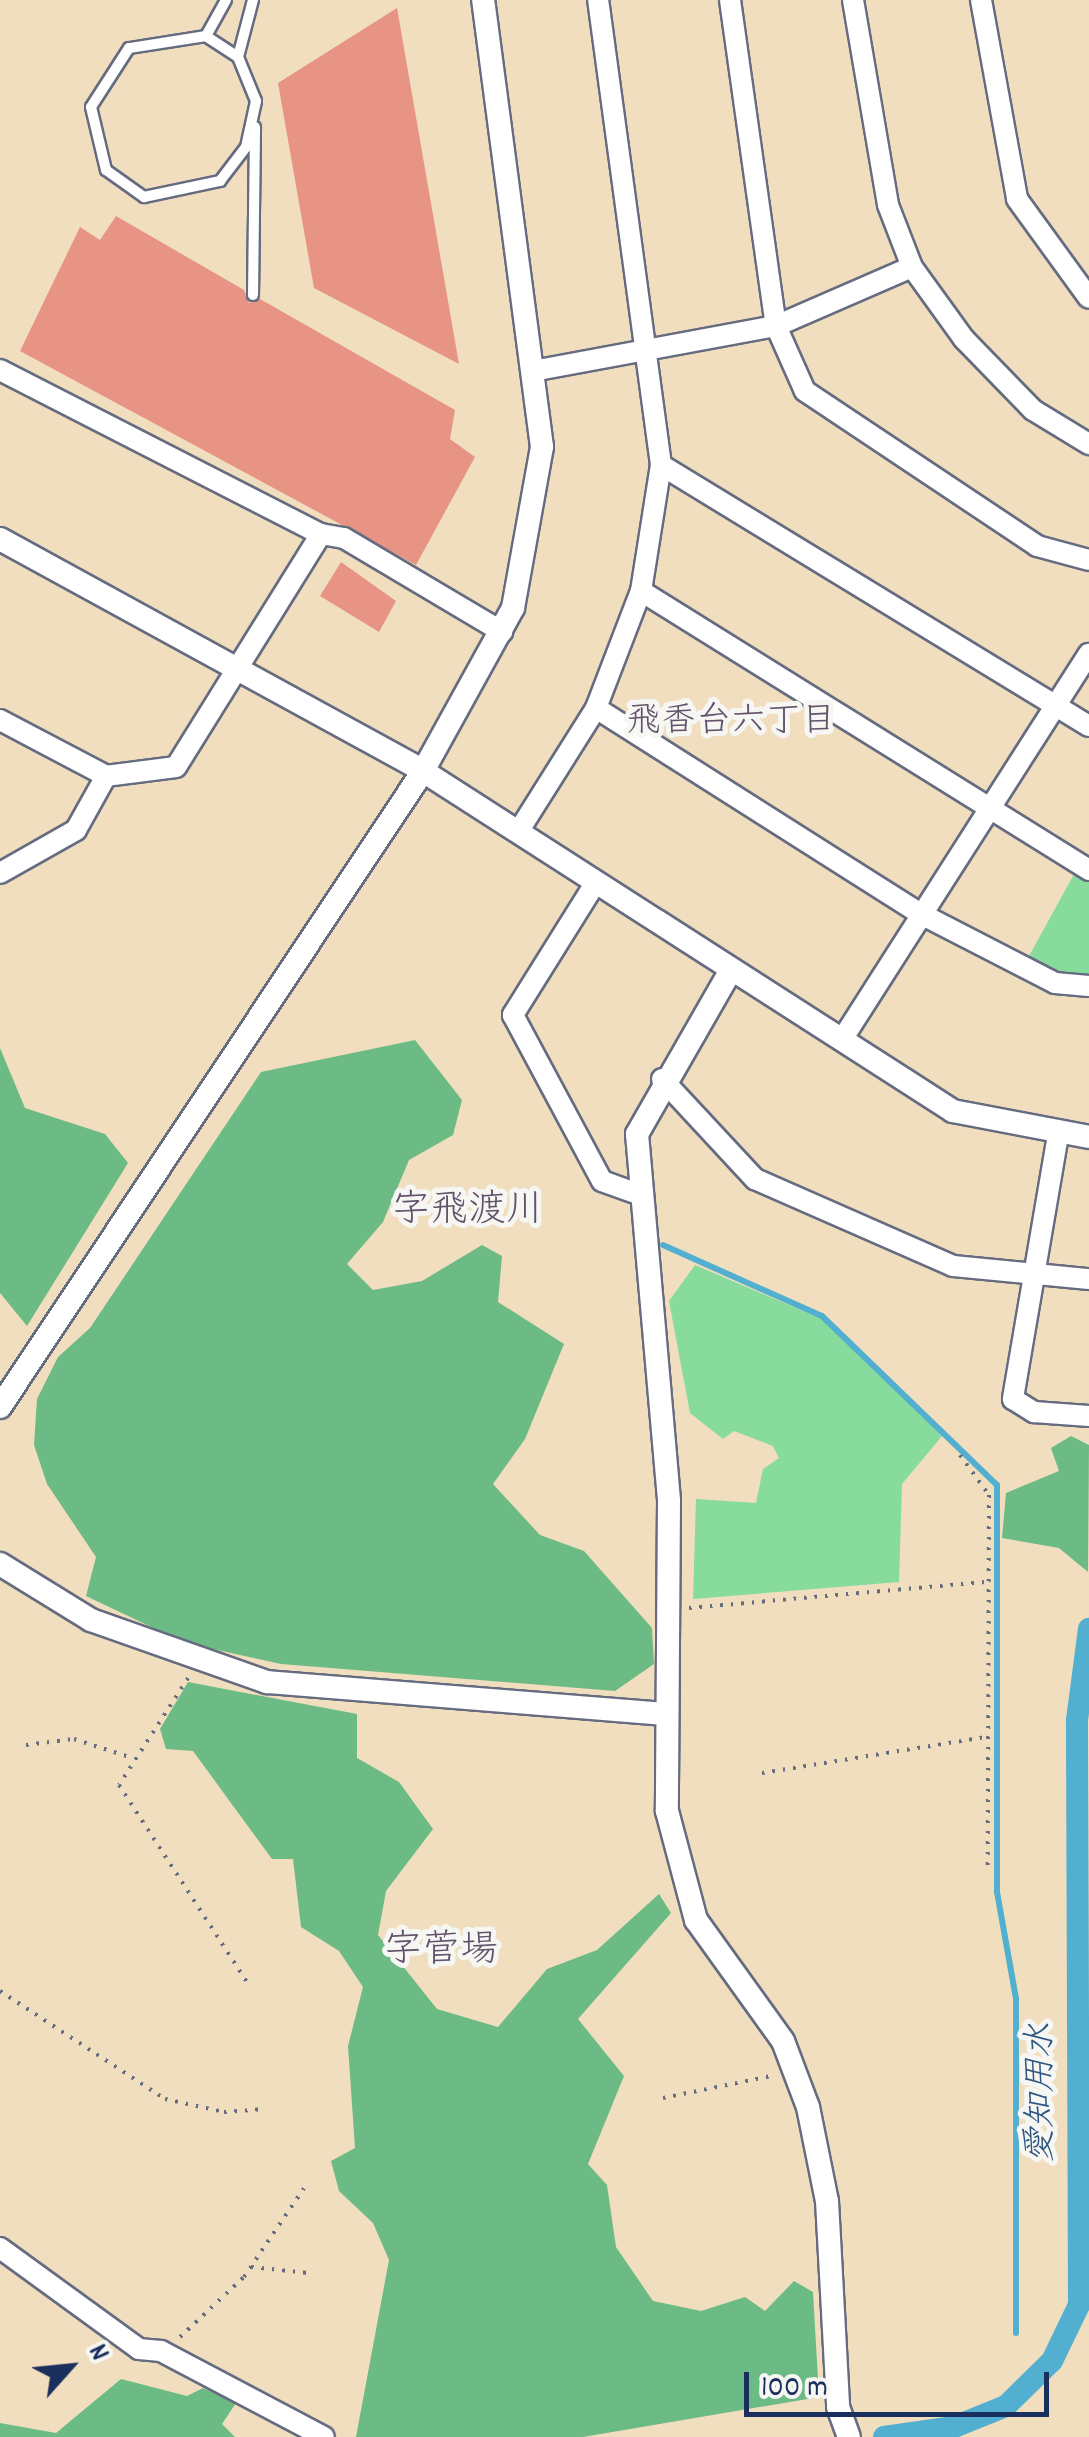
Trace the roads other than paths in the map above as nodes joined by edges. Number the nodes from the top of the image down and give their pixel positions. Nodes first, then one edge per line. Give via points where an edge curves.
1 (226, 0) edge
2 (253, 0) edge
3 (482, 0) edge
4 (598, 0) edge
5 (730, 0) edge
6 (852, 0) edge
7 (981, 0) edge
8 (206, 36) junction
9 (238, 56) junction
10 (256, 100) junction
11 (912, 267) junction
12 (252, 295) dead end
13 (1089, 298) edge
14 (776, 326) junction
15 (646, 356) junction
16 (0, 370) edge
17 (538, 370) junction
18 (1089, 444) edge
19 (661, 464) junction
20 (321, 534) junction
21 (0, 539) edge
22 (1089, 560) edge
23 (642, 591) junction
24 (502, 632) junction
25 (1089, 654) edge
26 (242, 664) junction
27 (1054, 704) junction
28 (596, 708) junction
29 (0, 720) edge
30 (1089, 726) edge
31 (422, 771) junction
32 (106, 776) junction
33 (988, 808) junction
34 (518, 832) junction
35 (1089, 870) edge
36 (0, 874) edge
37 (596, 882) junction
38 (921, 914) junction
39 (731, 970) junction
40 (1089, 986) edge
41 (843, 1038) junction
42 (662, 1079) junction
43 (1058, 1135) junction
44 (1089, 1137) edge
45 (636, 1193) junction
46 (1034, 1274) junction
47 (1089, 1279) edge
48 (0, 1407) edge
49 (1089, 1416) edge
50 (0, 1564) edge
51 (664, 1714) junction
52 (0, 2248) edge
53 (846, 2429) edge
54 (324, 2437) edge

1 - 8 lane
2 - 9 lane
3 - 17 street
4 - 15 street
5 - 14 street
6 - 11 street via 888,205
7 - 13 street via 1017,199
8 - 9 lane
8 - 10 lane via 128,48 102,82 91,107 106,170 144,197 220,181 246,147
9 - 10 lane
10 - 12 lane
11 - 14 street
11 - 18 street via 964,340 1033,410
14 - 15 street
14 - 22 street via 806,391 1037,546
15 - 17 street
15 - 19 street
16 - 20 street
17 - 24 street via 538,504
19 - 23 street
19 - 27 street
20 - 24 street via 344,538
20 - 26 street
21 - 26 street
23 - 28 street
23 - 33 street
24 - 31 street
25 - 27 street
26 - 31 street
26 - 32 street via 176,766
27 - 30 street
27 - 33 street
28 - 34 street
28 - 38 street
29 - 32 street
31 - 34 street
31 - 48 street
32 - 36 street via 76,830
33 - 35 street
33 - 38 street
34 - 37 street
37 - 39 street
37 - 45 street via 513,1015 602,1182
38 - 40 street via 1056,982
38 - 41 street
39 - 41 street
39 - 42 street
41 - 43 street via 953,1111
42 - 45 street via 637,1134
42 - 46 street via 755,1179 953,1266
43 - 44 street
43 - 46 street
45 - 51 street via 669,1500
46 - 47 street
46 - 49 street via 1013,1399 1034,1412
50 - 51 street via 91,1620 194,1660 333,1690
51 - 53 street via 667,1811 685,1896 796,2071 826,2201
52 - 54 street via 139,2349 161,2352

